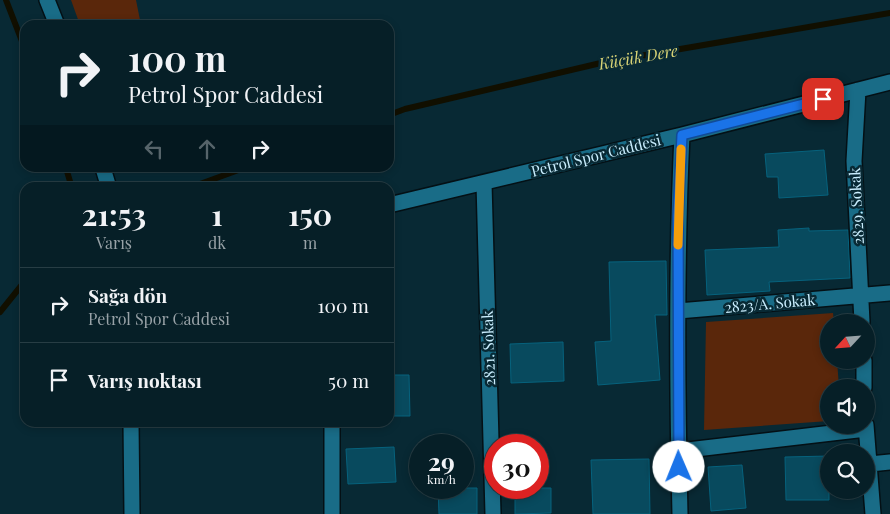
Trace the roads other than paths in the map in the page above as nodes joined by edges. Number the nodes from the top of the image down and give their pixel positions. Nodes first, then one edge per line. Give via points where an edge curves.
1 (46, 0) edge
2 (55, 20) edge
3 (890, 82) edge
4 (858, 90) junction
5 (682, 135) junction
6 (484, 183) junction
7 (394, 204) edge
8 (890, 293) edge
9 (862, 297) junction
10 (678, 311) junction
11 (862, 314) edge
12 (132, 427) edge
13 (332, 427) edge
14 (820, 433) edge
15 (679, 451) junction
16 (890, 462) edge
17 (875, 464) edge
18 (872, 499) edge
19 (132, 514) edge
20 (332, 514) edge
21 (493, 514) edge
22 (680, 514) edge
23 (873, 514) edge

1 - 2 street
3 - 4 street, Petrol Spor Caddesi
4 - 5 street, Petrol Spor Caddesi
4 - 9 street, 2829. Sokak via 854,161
5 - 6 street, Petrol Spor Caddesi
5 - 10 street
6 - 7 street, Petrol Spor Caddesi
6 - 21 street, 2821. Sokak
8 - 9 street, 2823/A. Sokak
9 - 10 street, 2823/A. Sokak
9 - 11 street, 2829. Sokak
10 - 15 street
12 - 19 street
13 - 20 street
14 - 15 street
15 - 22 street
16 - 17 street
18 - 23 street

